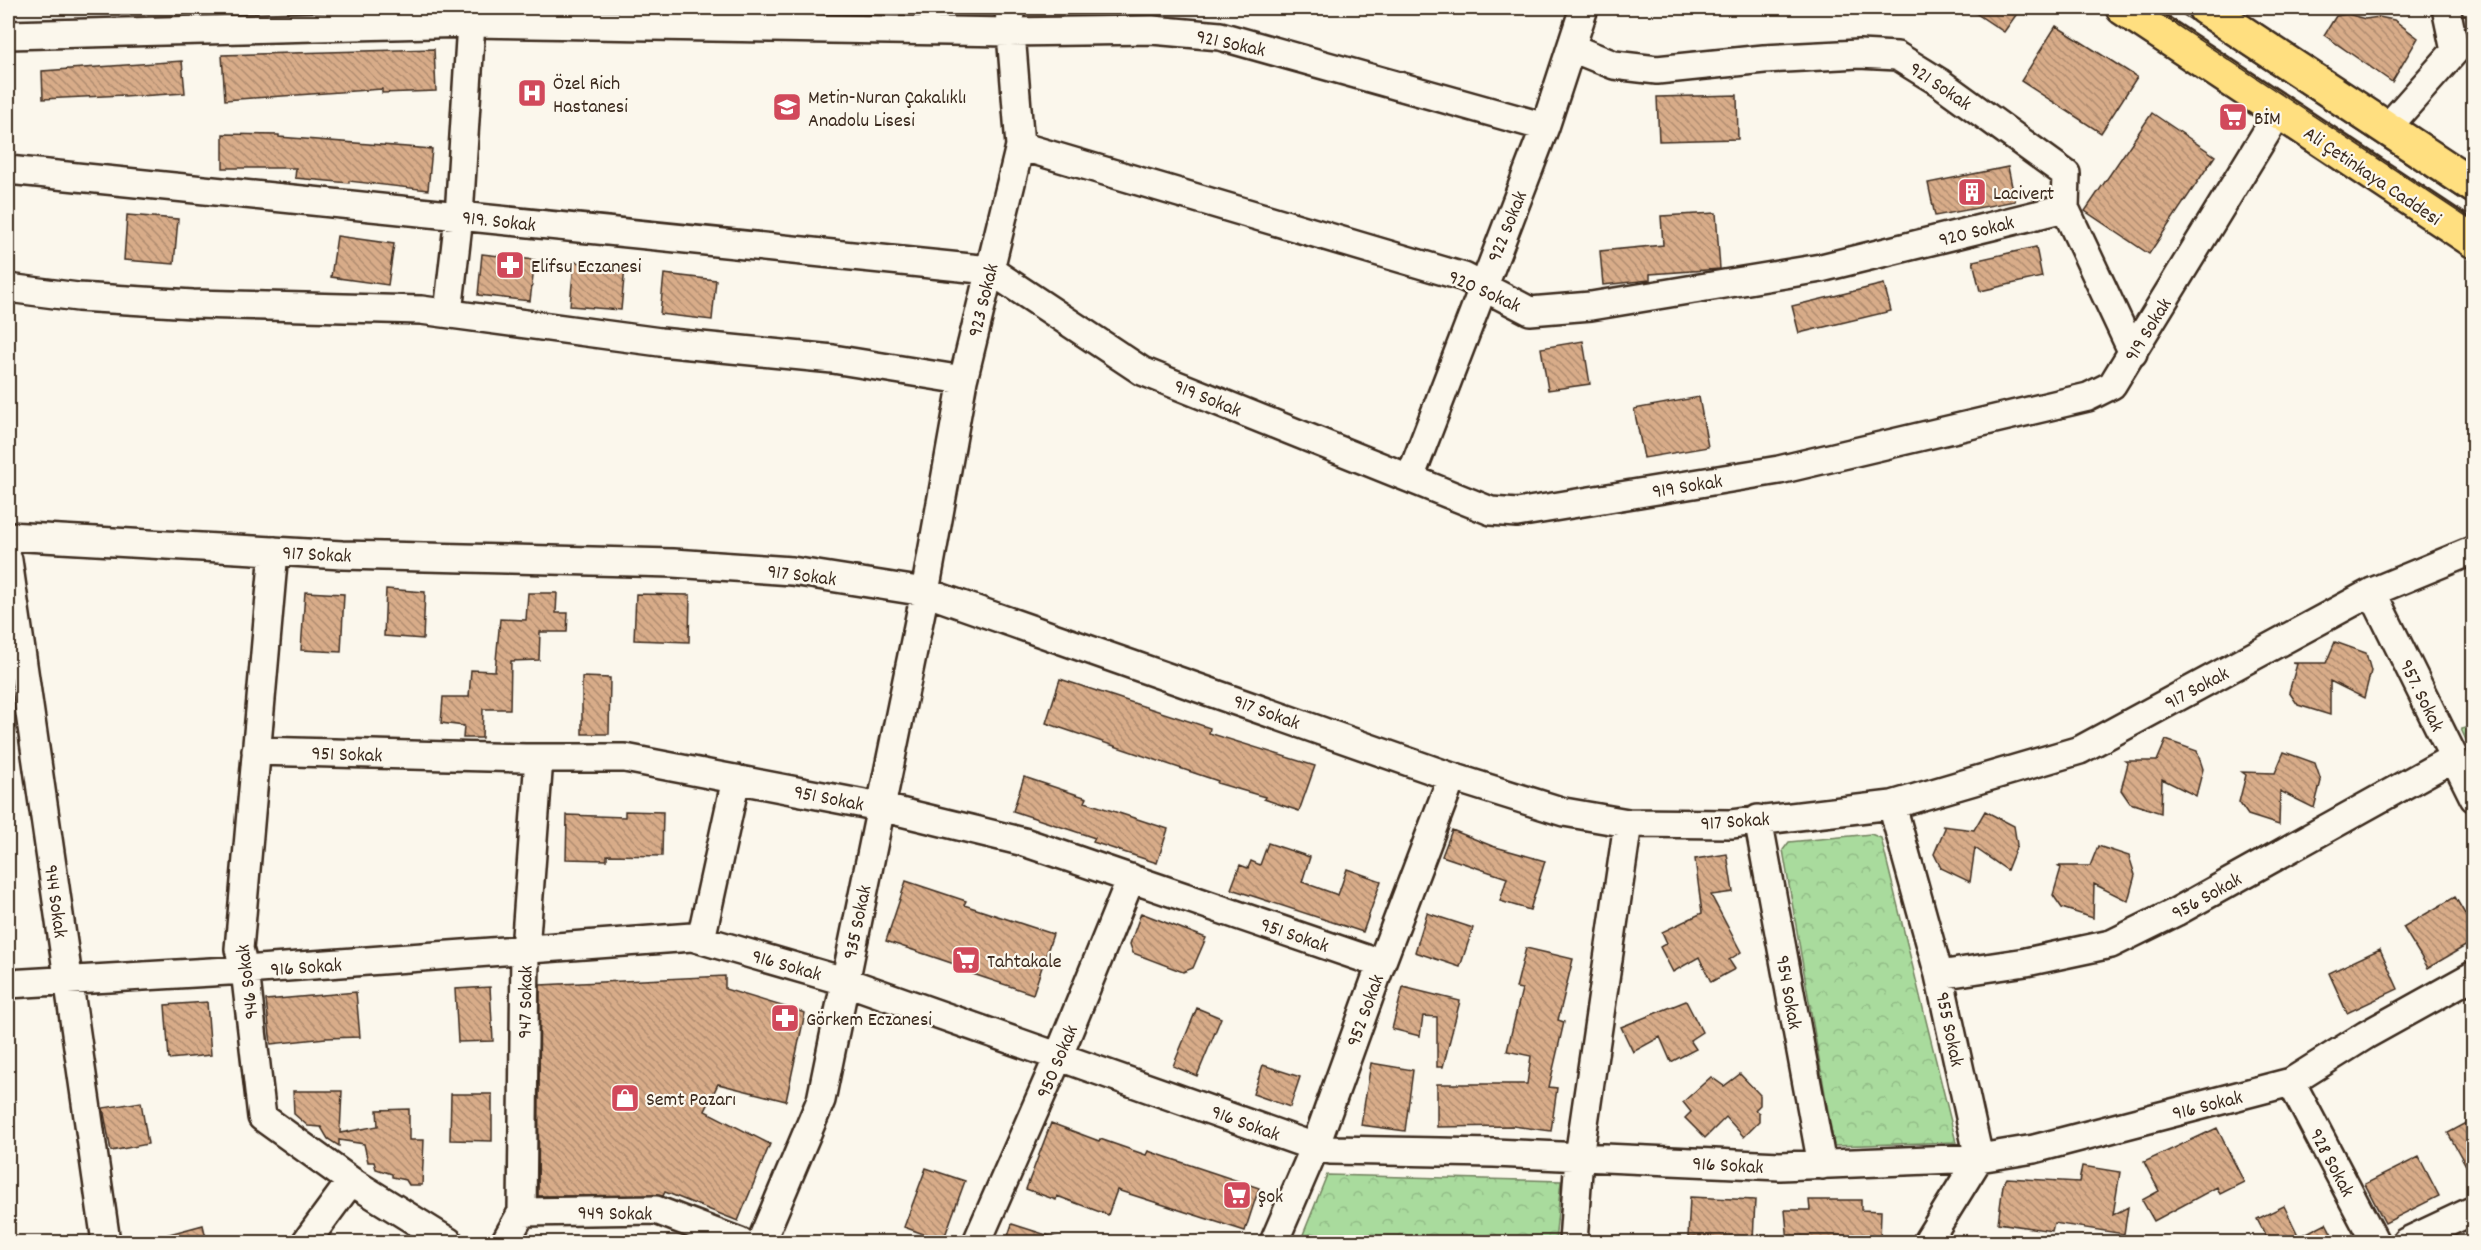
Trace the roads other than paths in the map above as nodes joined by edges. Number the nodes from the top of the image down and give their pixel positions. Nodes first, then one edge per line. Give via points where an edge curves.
1 (1584, 8) edge
2 (2123, 8) edge
3 (2205, 8) edge
4 (2446, 8) edge
5 (470, 15) edge
6 (1009, 20) edge
7 (8, 35) edge
8 (1572, 48) junction
9 (2464, 51) edge
10 (2279, 112) junction
11 (1545, 127) junction
12 (2386, 129) junction
13 (1020, 146) junction
14 (8, 170) edge
15 (2474, 186) edge
16 (2065, 208) junction
17 (459, 216) junction
18 (2474, 241) edge
19 (990, 270) junction
20 (1482, 286) junction
21 (8, 288) edge
22 (448, 313) junction
23 (2133, 353) junction
24 (963, 380) junction
25 (1410, 478) junction
26 (8, 536) edge
27 (2474, 550) edge
28 (274, 551) junction
29 (8, 560) edge
30 (925, 592) junction
31 (2372, 592) junction
32 (256, 751) junction
33 (539, 758) junction
34 (2453, 758) junction
35 (1452, 777) junction
36 (736, 779) junction
37 (2474, 798) edge
38 (1892, 805) junction
39 (880, 807) junction
40 (1758, 819) junction
41 (1628, 823) junction
42 (1131, 878) junction
43 (700, 939) junction
44 (525, 950) junction
45 (1381, 964) junction
46 (245, 970) junction
47 (1939, 975) junction
48 (2474, 975) edge
49 (69, 981) junction
50 (844, 981) junction
51 (8, 984) edge
52 (1059, 1055) junction
53 (2291, 1082) junction
54 (1315, 1147) junction
55 (1579, 1157) junction
56 (1979, 1158) junction
57 (1822, 1165) junction
58 (351, 1181) junction
59 (2474, 1210) edge
60 (522, 1212) junction
61 (106, 1242) edge
62 (306, 1242) edge
63 (449, 1242) edge
64 (505, 1242) edge
65 (740, 1242) edge
66 (761, 1242) edge
67 (976, 1242) edge
68 (1274, 1242) edge
69 (1573, 1242) edge
70 (1927, 1242) edge
71 (2375, 1242) edge
72 (2406, 1242) edge

1 - 8 street, 922 Sokak
2 - 10 main road, Ali Çetinkaya Caddesi
3 - 12 main road
4 - 9 street
5 - 6 street, 921 Sokak
5 - 7 street, 921 Sokak
5 - 17 street
6 - 11 street, 921 Sokak via 1220,36
6 - 13 street, 923 Sokak
8 - 11 street, 922 Sokak
8 - 16 street, 921 Sokak via 1614,65 1658,70 1764,58 1897,56 2066,174
9 - 12 street
10 - 18 main road, Ali Çetinkaya Caddesi
10 - 23 street, 919 Sokak
11 - 20 street, 922 Sokak
12 - 15 main road
13 - 19 street, 923 Sokak
13 - 20 street, 920 Sokak via 1453,274
14 - 17 street, 919. Sokak
16 - 20 street, 920 Sokak via 1821,268 1591,306 1530,311
16 - 23 street, 921 Sokak
17 - 19 street, 919. Sokak
17 - 22 street
19 - 24 street, 923 Sokak
19 - 25 street, 919 Sokak via 1142,371
20 - 25 street, 922 Sokak
21 - 22 street via 193,304
22 - 24 street via 660,342 833,359
23 - 25 street, 919 Sokak via 2112,385 2088,398 1779,470 1517,513 1491,511
24 - 30 street, 923 Sokak
26 - 28 street, 917 Sokak
27 - 31 street, 917 Sokak
28 - 30 street, 917 Sokak via 685,564 792,571
28 - 32 street, 946 Sokak
29 - 49 street, 944 Sokak
30 - 35 street, 917 Sokak
30 - 39 street, 935 Sokak
31 - 34 street, 957. Sokak
31 - 38 street, 917 Sokak via 2080,750
32 - 33 street, 951 Sokak
32 - 46 street, 946 Sokak via 239,949
33 - 36 street, 951 Sokak via 625,758
33 - 44 street, 947 Sokak
34 - 37 street, 957. Sokak
34 - 47 street, 956 Sokak via 2111,944
35 - 41 street, 917 Sokak via 1564,812
35 - 45 street, 952 Sokak
36 - 39 street, 951 Sokak
36 - 43 street
38 - 40 street, 917 Sokak
38 - 47 street, 955 Sokak
39 - 42 street, 951 Sokak via 1024,842
39 - 50 street, 935 Sokak
40 - 41 street, 917 Sokak via 1731,824
40 - 57 street, 954 Sokak
41 - 55 street
42 - 45 street, 951 Sokak
42 - 52 street, 950 Sokak
43 - 44 street, 916 Sokak
43 - 50 street, 916 Sokak
44 - 46 street, 916 Sokak
44 - 60 street, 947 Sokak
45 - 54 street, 952 Sokak
46 - 49 street, 916 Sokak
46 - 58 street, 946 Sokak via 262,1117
47 - 56 street, 955 Sokak
48 - 53 street, 916 Sokak
49 - 51 street, 916 Sokak
49 - 61 street, 944 Sokak
50 - 52 street, 916 Sokak
50 - 66 street, 935 Sokak via 821,1100
52 - 54 street, 916 Sokak
52 - 67 street, 950 Sokak
53 - 56 street, 916 Sokak via 2034,1149
53 - 71 street, 928 Sokak
54 - 55 street, 916 Sokak
54 - 68 street, 952 Sokak
55 - 57 street, 916 Sokak
55 - 69 street
56 - 57 street, 916 Sokak
56 - 70 street
58 - 62 street
58 - 63 street, 946 Sokak
59 - 72 street
60 - 64 street, 947 Sokak
60 - 65 street, 949 Sokak via 656,1210

